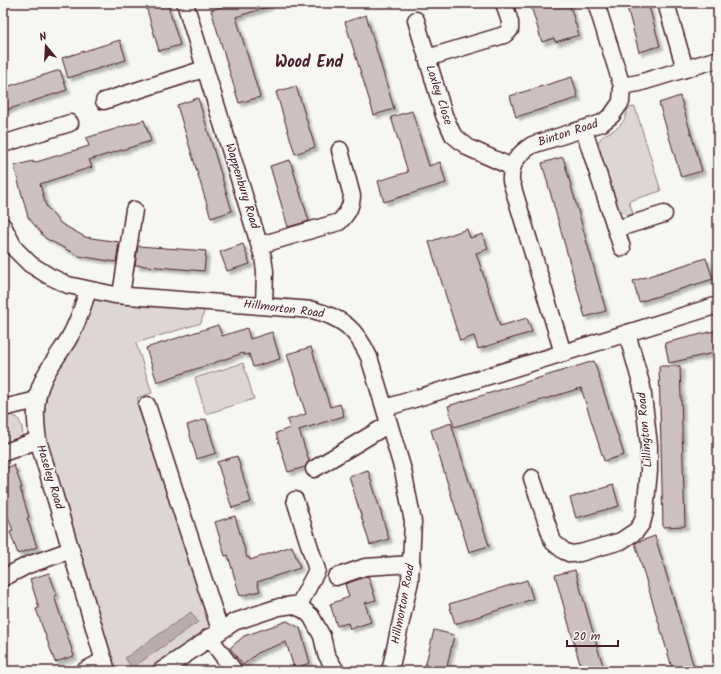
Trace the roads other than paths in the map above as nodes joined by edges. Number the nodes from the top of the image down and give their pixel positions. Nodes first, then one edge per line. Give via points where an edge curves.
1 (185, 3) edge
2 (504, 3) edge
3 (596, 3) edge
4 (666, 3) edge
5 (416, 20) dead end
6 (427, 58) junction
7 (718, 59) edge
8 (204, 69) junction
9 (685, 69) junction
10 (622, 86) junction
11 (104, 101) dead end
12 (70, 123) dead end
13 (584, 130) junction
14 (3, 144) edge
15 (340, 150) dead end
16 (512, 167) junction
17 (134, 210) dead end
18 (664, 214) dead end
19 (3, 226) edge
20 (616, 229) junction
21 (260, 246) junction
22 (622, 248) dead end
23 (88, 290) junction
24 (121, 295) junction
25 (264, 305) junction
26 (718, 305) edge
27 (627, 333) junction
28 (563, 353) junction
29 (37, 400) junction
30 (147, 405) dead end
31 (3, 408) edge
32 (387, 416) junction
33 (38, 440) junction
34 (3, 453) edge
35 (314, 469) dead end
36 (532, 478) dead end
37 (295, 500) dead end
38 (71, 550) junction
39 (412, 564) junction
40 (336, 577) dead end
41 (3, 578) edge
42 (298, 607) junction
43 (215, 634) junction
44 (105, 666) edge
45 (330, 669) edge
46 (84, 671) edge
47 (162, 671) edge
48 (234, 671) edge
49 (390, 671) edge

1 - 8 street, Wappenbury Road
2 - 6 street, Loxley Close via 510,22 510,30 504,35
3 - 10 street, Binton Road
4 - 9 street
5 - 6 street, Loxley Close
6 - 16 street, Loxley Close via 447,124 453,135 469,148
7 - 9 street
8 - 11 street
8 - 21 street, Wappenbury Road
9 - 10 street
10 - 13 street, Binton Road via 621,102 612,115 602,123
12 - 14 street
13 - 16 street, Binton Road via 532,145 522,152
13 - 20 street
15 - 21 street via 352,196 347,214 339,222
16 - 28 street via 511,181
17 - 24 street
18 - 20 street
19 - 23 street, Hillmorton Road via 15,249 30,264 68,285
20 - 22 street
21 - 25 street, Wappenbury Road via 265,271
23 - 24 street, Hillmorton Road
23 - 29 street, Haseley Road via 79,318 43,379
24 - 25 street, Hillmorton Road
25 - 32 street, Hillmorton Road via 313,310 329,314 349,326 362,341
26 - 27 street
27 - 28 street
27 - 36 street, Lillington Road via 642,386 649,444 649,471 642,523 636,531 621,541 580,553 564,551 553,542
28 - 32 street
29 - 31 street
29 - 33 street, Haseley Road via 35,420
30 - 43 street
32 - 35 street
32 - 39 street, Hillmorton Road via 409,495 413,522
33 - 34 street
33 - 38 street, Haseley Road
37 - 42 street via 317,570
38 - 41 street via 28,565
38 - 44 street, Haseley Road
39 - 40 street via 365,567
39 - 49 street, Hillmorton Road via 407,600
42 - 43 street via 279,607 234,622
42 - 45 street via 311,616 322,636
43 - 47 street
43 - 48 street
44 - 46 street

